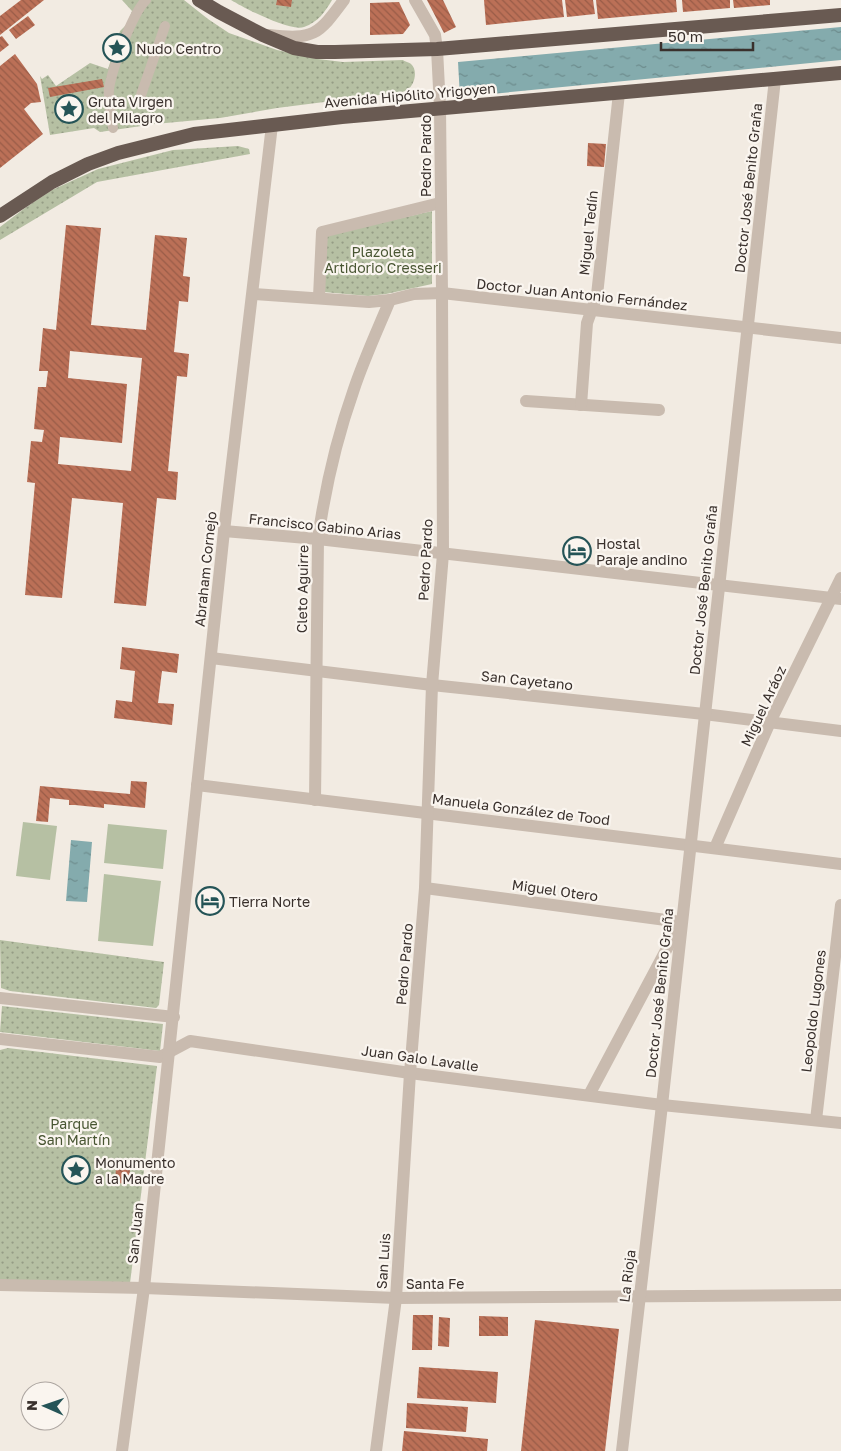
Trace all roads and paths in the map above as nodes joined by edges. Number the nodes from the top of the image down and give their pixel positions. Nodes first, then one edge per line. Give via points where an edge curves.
1 (146, 0) edge
2 (200, 0) edge
3 (344, 0) edge
4 (415, 0) edge
5 (841, 15) edge
6 (165, 26) dead end
7 (262, 35) junction
8 (437, 49) junction
9 (841, 73) edge
10 (775, 79) junction
11 (619, 93) junction
12 (141, 95) dead end
13 (440, 108) junction
14 (272, 126) junction
15 (113, 128) dead end
16 (440, 203) junction
17 (0, 216) edge
18 (442, 293) junction
19 (253, 294) junction
20 (319, 297) junction
21 (390, 300) junction
22 (592, 311) junction
23 (748, 328) junction
24 (841, 338) edge
25 (526, 401) dead end
26 (581, 405) junction
27 (660, 410) dead end
28 (224, 531) junction
29 (318, 539) junction
30 (443, 554) junction
31 (841, 578) edge
32 (719, 586) junction
33 (836, 598) edge
34 (211, 658) junction
35 (316, 670) junction
36 (432, 685) junction
37 (704, 714) junction
38 (770, 722) junction
39 (841, 731) edge
40 (197, 786) junction
41 (315, 800) junction
42 (427, 812) junction
43 (690, 845) junction
44 (715, 848) junction
45 (841, 864) edge
46 (425, 888) junction
47 (841, 905) edge
48 (681, 922) junction
49 (0, 998) edge
50 (174, 1017) junction
51 (0, 1039) edge
52 (170, 1052) junction
53 (410, 1072) junction
54 (588, 1095) junction
55 (662, 1105) junction
56 (816, 1120) junction
57 (841, 1123) edge
58 (0, 1285) edge
59 (144, 1288) junction
60 (841, 1295) edge
61 (639, 1297) junction
62 (396, 1298) junction
63 (122, 1451) edge
64 (376, 1451) edge
65 (622, 1451) edge

1 - 15 street via 133,18 114,71 109,101
2 - 7 highway
3 - 7 street via 319,30 300,37
4 - 8 street, Pedro Pardo via 432,30
5 - 8 highway
6 - 12 street
7 - 8 highway via 294,48 317,52
8 - 13 street, Pedro Pardo
9 - 10 highway, Avenida Hipólito Yrigoyen
10 - 11 highway, Avenida Hipólito Yrigoyen
10 - 23 street, Doctor José Benito Graña
11 - 13 highway, Avenida Hipólito Yrigoyen
11 - 22 street, Miguel Tedín via 597,295
13 - 14 highway, Avenida Hipólito Yrigoyen
13 - 16 street, Pedro Pardo
14 - 17 highway, Avenida Hipólito Yrigoyen via 194,134 108,156 52,182
14 - 19 street, Abraham Cornejo
16 - 18 street, Pedro Pardo
16 - 20 street via 322,232
18 - 21 street, Doctor Juan Antonio Fernández via 414,294
18 - 22 street, Doctor Juan Antonio Fernández
18 - 30 street, Pedro Pardo
19 - 20 street, Doctor Juan Antonio Fernández
19 - 28 street, Abraham Cornejo
20 - 21 street, Doctor Juan Antonio Fernández via 369,302
21 - 29 street, Cleto Aguirre via 342,428
22 - 23 street, Doctor Juan Antonio Fernández
22 - 26 street, Miguel Tedín via 587,322
23 - 24 street, Doctor Juan Antonio Fernández
23 - 32 street, Doctor José Benito Graña
25 - 26 street
26 - 27 street
28 - 29 street, Francisco Gabino Arias
28 - 34 street, Abraham Cornejo
29 - 30 street, Francisco Gabino Arias
29 - 35 street, Cleto Aguirre
30 - 32 street, Francisco Gabino Arias
30 - 36 street, Pedro Pardo
31 - 33 street, Miguel Aráoz
32 - 33 street, Francisco Gabino Arias
32 - 37 street, Doctor José Benito Graña
33 - 38 street, Miguel Aráoz
34 - 35 street, San Cayetano
34 - 40 street, Abraham Cornejo
35 - 36 street, San Cayetano
35 - 41 street, Cleto Aguirre
36 - 37 street, San Cayetano
36 - 42 street, Pedro Pardo
37 - 38 street, San Cayetano
37 - 43 street, Doctor José Benito Graña
38 - 39 street, San Cayetano
38 - 44 street, Miguel Aráoz
40 - 41 street, Manuela González de Tood
40 - 50 street, Abraham Cornejo
41 - 42 street, Manuela González de Tood
42 - 43 street, Manuela González de Tood
42 - 46 street, Pedro Pardo
43 - 44 street, Manuela González de Tood
43 - 48 street, Doctor José Benito Graña
44 - 45 street, Manuela González de Tood
46 - 48 street, Miguel Otero
46 - 53 street, Pedro Pardo
47 - 56 street, Leopoldo Lugones
48 - 54 street
48 - 55 street, Doctor José Benito Graña
49 - 50 street
50 - 52 street, San Juan
51 - 52 street, Juan Galo Lavalle via 160,1057
52 - 53 street, Juan Galo Lavalle via 190,1042
52 - 59 street, San Juan
53 - 54 street, Juan Galo Lavalle
53 - 62 street, San Luis
54 - 55 street, Juan Galo Lavalle
55 - 56 street, Juan Galo Lavalle
55 - 61 street, La Rioja
56 - 57 street, Juan Galo Lavalle
58 - 59 street, Santa Fe
59 - 62 street, Santa Fe
59 - 63 street, San Juan
60 - 61 street, Santa Fe
61 - 62 street, Santa Fe
61 - 65 street, La Rioja
62 - 64 street, San Luis

